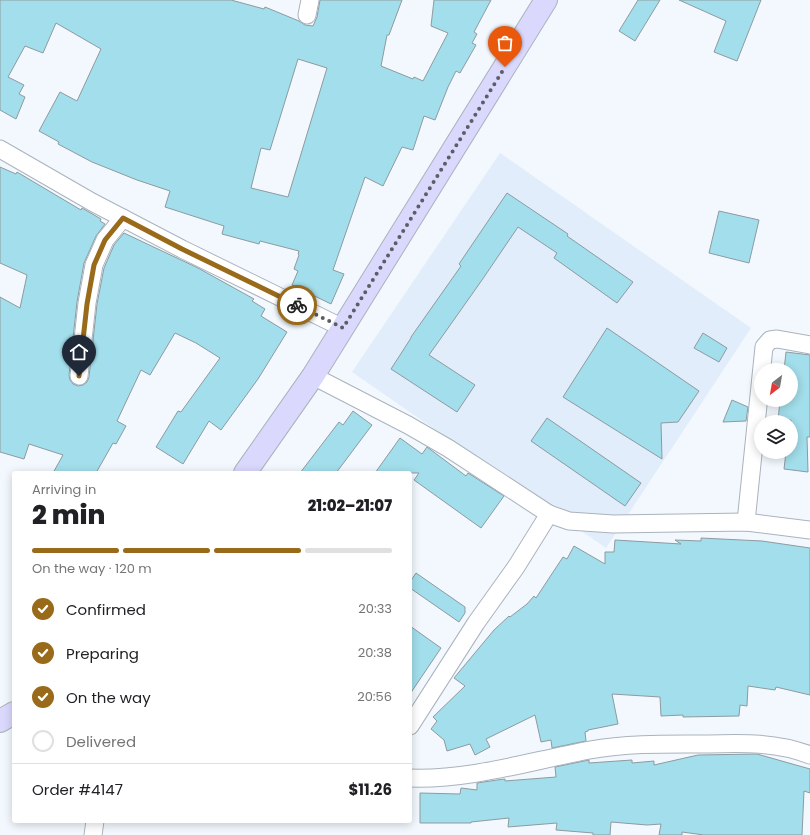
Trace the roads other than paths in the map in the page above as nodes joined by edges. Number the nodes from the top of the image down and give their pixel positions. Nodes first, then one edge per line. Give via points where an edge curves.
1 (546, 0) edge
2 (0, 149) edge
3 (123, 218) junction
4 (343, 328) junction
5 (810, 345) edge
6 (79, 376) dead end
7 (313, 376) junction
8 (246, 471) edge
9 (549, 514) junction
10 (746, 522) junction
11 (810, 530) edge
12 (412, 723) edge
13 (810, 754) edge
14 (412, 778) edge
15 (95, 823) edge
16 (93, 835) edge

1 - 4 main road
2 - 3 street
3 - 4 street
3 - 6 street via 105,240 94,265
4 - 7 main road
5 - 10 street via 777,339 770,340 764,347
7 - 8 main road
7 - 9 street via 448,448
9 - 10 street via 569,521 613,524
9 - 12 street
10 - 11 street
13 - 14 street via 774,744 640,744 590,750 458,776
15 - 16 street

